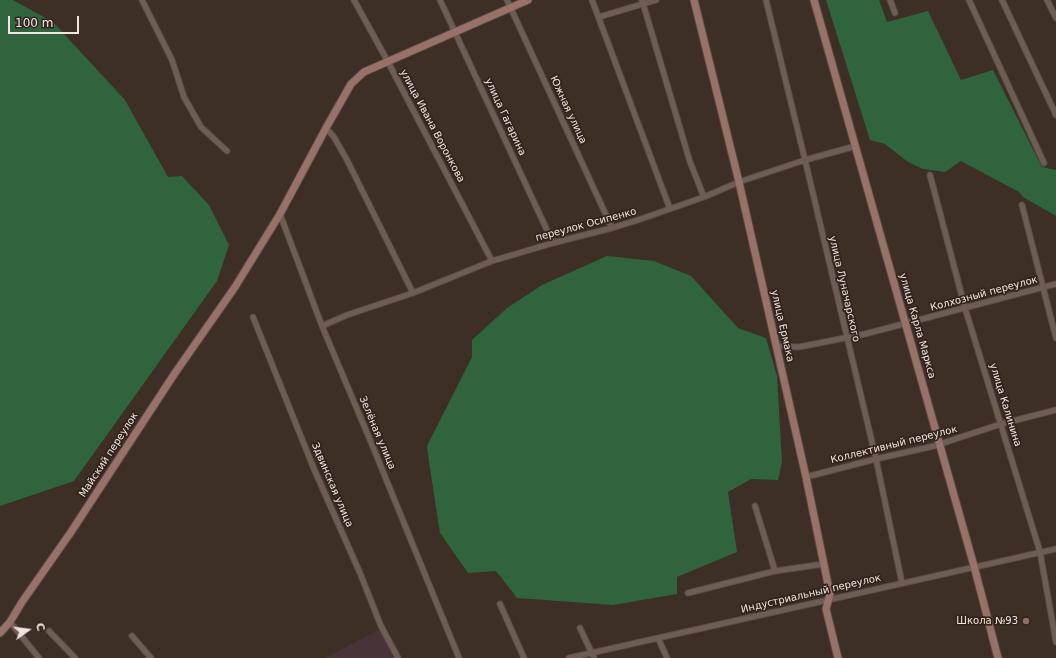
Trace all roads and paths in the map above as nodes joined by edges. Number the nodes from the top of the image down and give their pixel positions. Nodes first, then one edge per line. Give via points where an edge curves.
1 (142, 0) edge
2 (354, 0) edge
3 (440, 0) edge
4 (507, 0) edge
5 (528, 0) edge
6 (592, 0) edge
7 (656, 0) edge
8 (696, 0) edge
9 (766, 0) edge
10 (814, 0) edge
11 (890, 0) edge
12 (969, 0) edge
13 (1002, 0) edge
14 (1048, 0) edge
15 (643, 2) edge
16 (511, 8) junction
17 (895, 12) dead end
18 (599, 17) junction
19 (1056, 18) edge
20 (455, 33) junction
21 (388, 62) junction
22 (1056, 115) edge
23 (326, 128) junction
24 (856, 146) junction
25 (227, 151) dead end
26 (805, 160) junction
27 (1044, 163) dead end
28 (930, 175) dead end
29 (739, 182) junction
30 (704, 197) junction
31 (1022, 205) dead end
32 (670, 209) junction
33 (280, 214) junction
34 (612, 228) junction
35 (553, 242) junction
36 (492, 261) junction
37 (1056, 284) edge
38 (1043, 288) junction
39 (413, 293) junction
40 (965, 308) junction
41 (253, 317) dead end
42 (907, 324) junction
43 (322, 326) junction
44 (846, 337) junction
45 (1056, 338) edge
46 (776, 346) junction
47 (1056, 410) edge
48 (1001, 424) junction
49 (940, 444) junction
50 (876, 459) junction
51 (806, 477) junction
52 (755, 506) dead end
53 (1056, 549) edge
54 (1040, 552) junction
55 (824, 564) junction
56 (974, 566) junction
57 (775, 571) junction
58 (902, 583) junction
59 (688, 593) dead end
60 (828, 601) junction
61 (500, 604) dead end
62 (10, 622) junction
63 (580, 628) dead end
64 (50, 631) dead end
65 (0, 633) edge
66 (132, 636) dead end
67 (658, 638) junction
68 (1056, 642) edge
69 (593, 655) edge
70 (39, 658) edge
71 (75, 658) edge
72 (151, 658) edge
73 (398, 658) edge
74 (459, 658) edge
75 (524, 658) edge
76 (569, 658) edge
77 (667, 658) edge
78 (838, 658) edge
79 (998, 658) edge

1 - 25 street via 172,60 184,97 201,127
2 - 21 street, улица Ивана Воронкова
3 - 20 street, улица Гагарина
4 - 16 street, Южная улица
5 - 16 main road
6 - 18 street
7 - 15 street
8 - 29 main road, улица Ермака
9 - 26 street, улица Луначарского
10 - 24 main road, улица Карла Маркса
11 - 17 street
12 - 27 street
13 - 22 street
14 - 19 street
15 - 18 street
15 - 30 street via 690,162
16 - 20 main road
16 - 34 street, Южная улица
18 - 32 street
20 - 21 main road, Майский переулок
20 - 35 street, улица Гагарина
21 - 23 main road, Майский переулок via 357,77
21 - 36 street, улица Ивана Воронкова
23 - 33 main road, Майский переулок
23 - 39 street via 347,160
24 - 26 street, переулок Осипенко
24 - 42 main road, улица Карла Маркса
26 - 29 street, переулок Осипенко
26 - 44 street, улица Луначарского
28 - 40 street, улица Калинина
29 - 30 street, переулок Осипенко
29 - 46 main road, улица Ермака
30 - 32 street, переулок Осипенко
31 - 38 street
32 - 34 street, переулок Осипенко
33 - 43 street, Зелёная улица
33 - 62 main road, Майский переулок
34 - 35 street, переулок Осипенко
35 - 36 street, переулок Осипенко
36 - 39 street, переулок Осипенко
37 - 38 street, Колхозный переулок
38 - 40 street, Колхозный переулок
38 - 45 street
39 - 43 street, переулок Осипенко
40 - 42 street, Колхозный переулок
40 - 48 street, улица Калинина
41 - 73 street, Здвинская улица via 314,469 381,626
42 - 44 street, Колхозный переулок
42 - 49 main road, улица Карла Маркса
43 - 74 street, Зелёная улица
44 - 46 street, Колхозный переулок via 799,347
44 - 50 street, улица Луначарского
46 - 51 main road, улица Ермака
47 - 48 street, Коллективный переулок
48 - 49 street, Коллективный переулок
48 - 54 street, улица Калинина
49 - 50 street, Коллективный переулок
49 - 56 main road, улица Карла Маркса
50 - 51 street, Коллективный переулок
50 - 58 street, улица Луначарского
51 - 55 main road, улица Ермака
52 - 57 street
53 - 54 street, Индустриальный переулок
54 - 56 street, Индустриальный переулок
54 - 68 street, улица Калинина
55 - 57 street
55 - 60 main road, улица Ермака via 830,594
56 - 58 street, Индустриальный переулок
56 - 79 main road, улица Карла Маркса
57 - 59 street
58 - 60 street, Индустриальный переулок
60 - 67 street, Индустриальный переулок
60 - 78 main road, улица Ермака via 826,609
61 - 75 street
62 - 65 main road, Майский переулок
62 - 70 street
63 - 69 street
64 - 71 street
66 - 72 street
67 - 69 street, Индустриальный переулок
67 - 77 street
69 - 76 street, Индустриальный переулок

